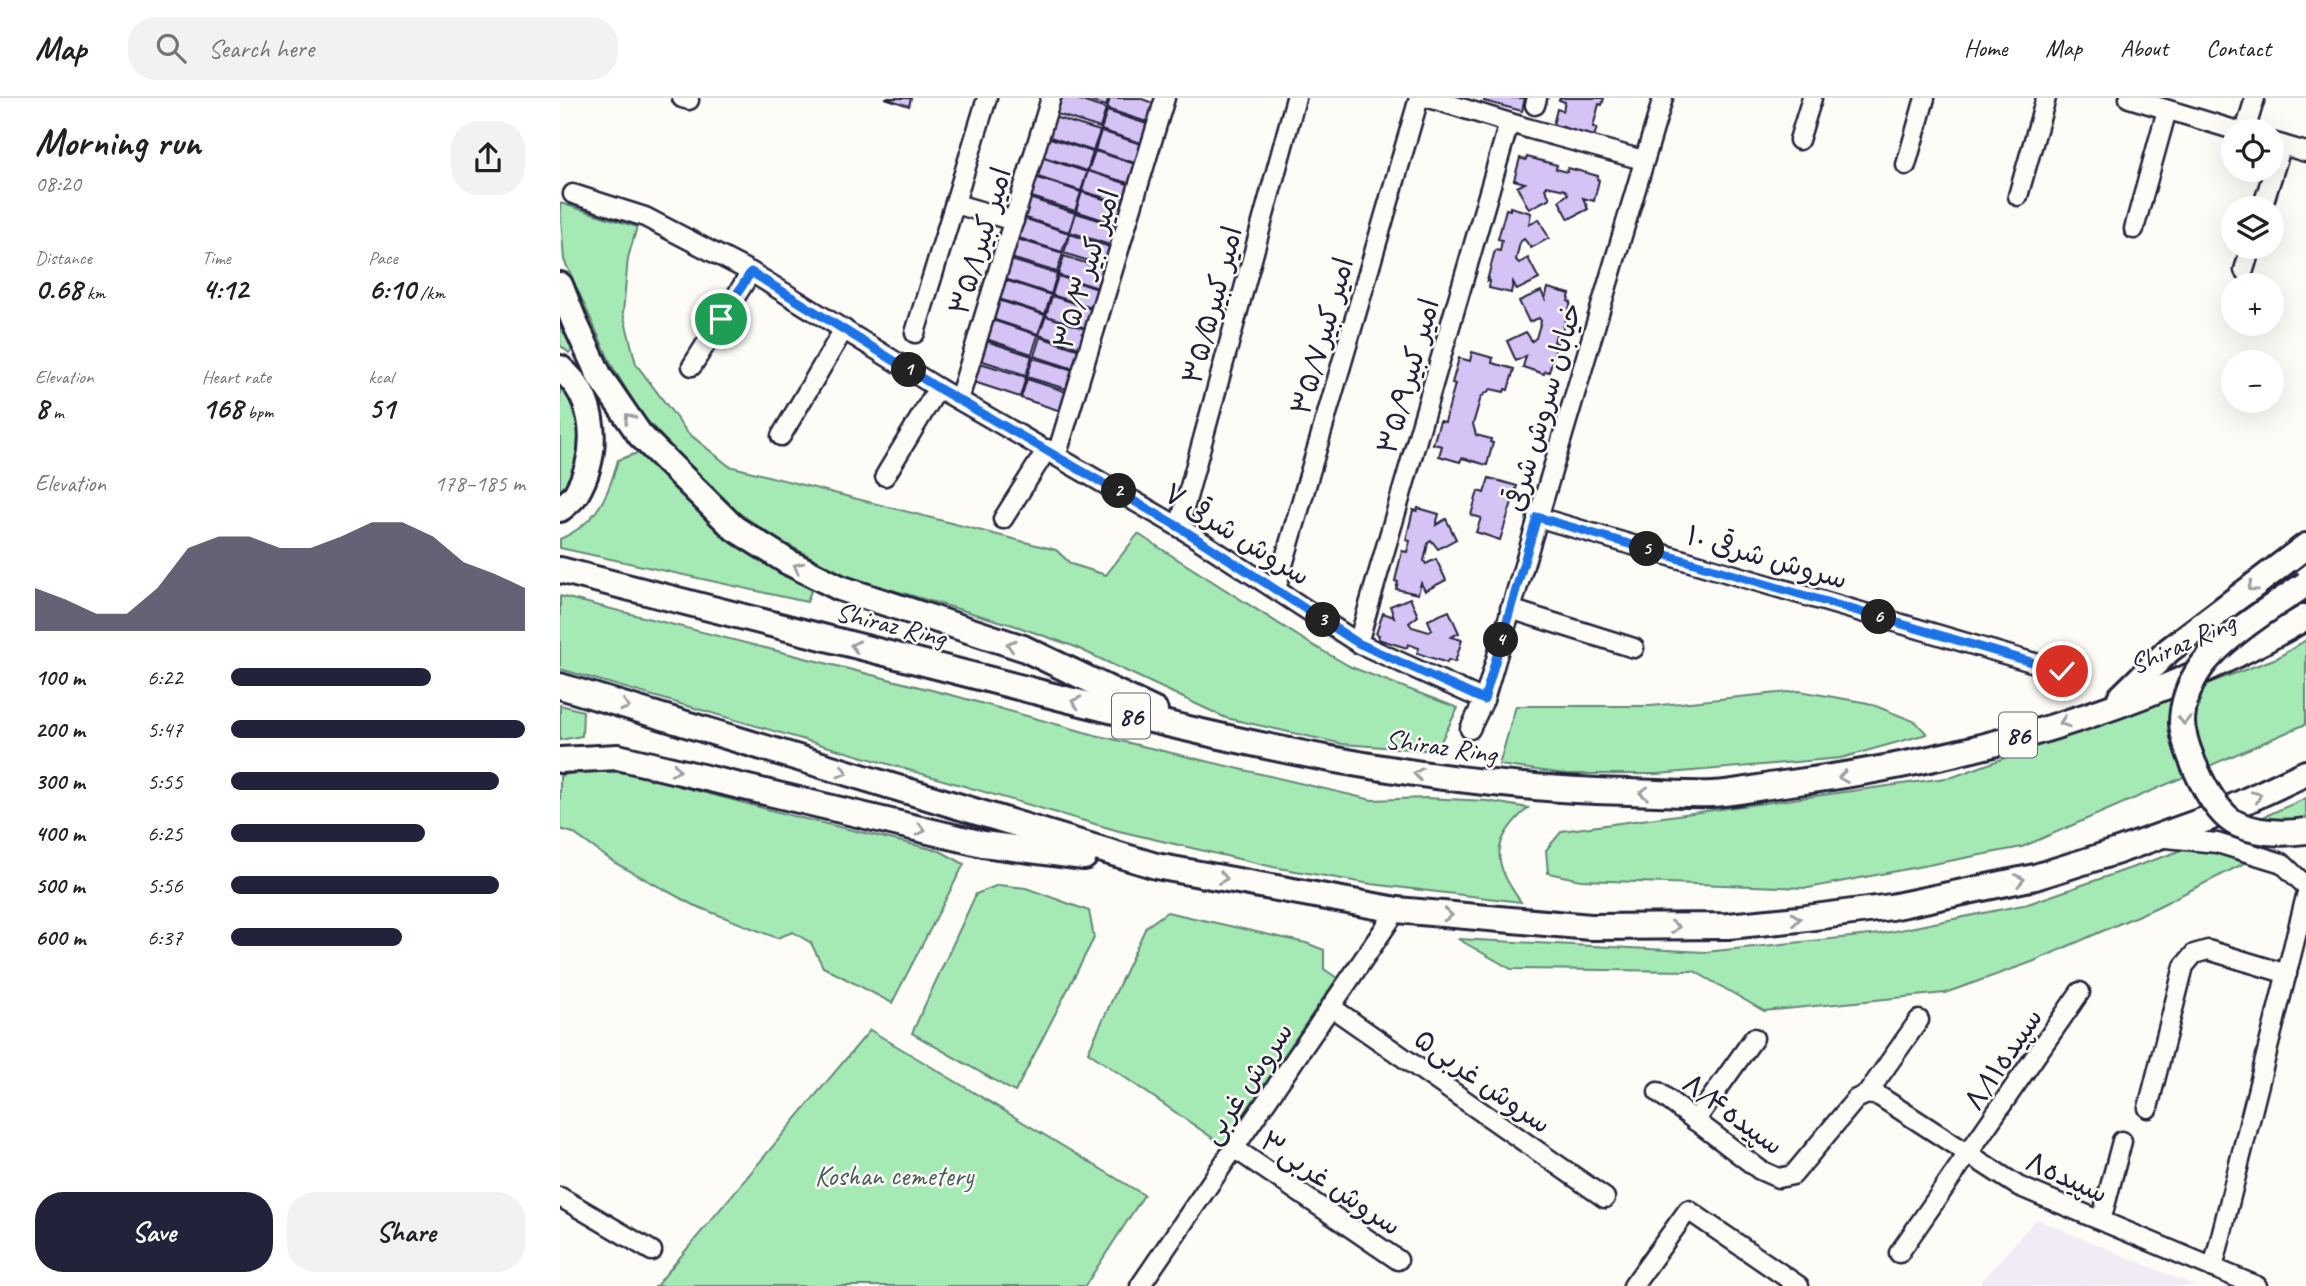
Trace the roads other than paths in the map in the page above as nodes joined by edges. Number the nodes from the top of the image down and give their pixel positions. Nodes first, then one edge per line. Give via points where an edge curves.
1 (987, 98) edge
2 (1051, 98) edge
3 (1165, 98) edge
4 (1296, 98) edge
5 (1419, 98) edge
6 (1429, 98) edge
7 (1663, 98) edge
8 (1812, 98) edge
9 (1925, 98) edge
10 (2046, 98) edge
11 (2255, 98) edge
12 (2132, 99) edge
13 (2167, 110) junction
14 (2249, 119) edge
15 (1509, 123) junction
16 (2221, 126) edge
17 (1799, 140) dead end
18 (2284, 145) edge
19 (2306, 152) edge
20 (1643, 160) junction
21 (1906, 164) dead end
22 (573, 194) dead end
23 (2018, 196) dead end
24 (956, 204) junction
25 (1014, 221) junction
26 (2134, 229) dead end
27 (2247, 259) edge
28 (2244, 270) dead end
29 (751, 272) junction
30 (560, 285) edge
31 (844, 329) junction
32 (915, 333) dead end
33 (692, 366) dead end
34 (560, 368) edge
35 (938, 388) junction
36 (959, 399) junction
37 (781, 436) dead end
38 (1052, 452) junction
39 (885, 476) dead end
40 (560, 509) edge
41 (1537, 517) junction
42 (1003, 519) dead end
43 (1179, 527) junction
44 (2306, 546) edge
45 (560, 570) edge
46 (2306, 584) edge
47 (1276, 589) junction
48 (1510, 609) junction
49 (2306, 617) edge
50 (1358, 643) junction
51 (1634, 648) dead end
52 (2062, 671) dead end
53 (560, 686) edge
54 (1484, 700) junction
55 (2113, 706) junction
56 (1469, 729) dead end
57 (1206, 735) junction
58 (560, 760) edge
59 (2306, 773) edge
60 (2306, 831) edge
61 (2155, 838) junction
62 (2283, 863) junction
63 (1156, 866) junction
64 (2306, 886) edge
65 (2306, 896) edge
66 (1397, 910) junction
67 (2287, 974) junction
68 (2080, 992) dead end
69 (1331, 1007) junction
70 (1919, 1020) dead end
71 (1754, 1038) dead end
72 (1658, 1092) dead end
73 (1867, 1094) junction
74 (2148, 1108) dead end
75 (1695, 1121) junction
76 (2122, 1141) dead end
77 (1234, 1148) junction
78 (1969, 1155) junction
79 (560, 1197) edge
80 (1605, 1198) dead end
81 (2101, 1221) junction
82 (652, 1251) dead end
83 (1899, 1253) dead end
84 (1398, 1260) dead end
85 (2213, 1268) junction
86 (1779, 1280) edge
87 (1140, 1286) edge
88 (1633, 1286) edge
89 (1799, 1286) edge
90 (2257, 1286) edge

1 - 24 street
2 - 25 street, امیر کبیر۳۵/۱
3 - 38 street, امیر کبیر۳۵/۳
4 - 43 street, امیر کبیر۳۵/۵
5 - 47 street, امیر کبیر۳۵/۷
6 - 15 street
7 - 20 street, خیابان سروش شرقی
8 - 17 street
9 - 21 street
10 - 23 street
11 - 14 street
12 - 13 street
13 - 16 street
13 - 26 street
15 - 20 street
15 - 50 street, امیر کبیر۳۵/۹
18 - 19 street
20 - 41 street, خیابان سروش شرقی
22 - 29 street, سروش شرقی ۷ via 645,217
24 - 25 street
24 - 32 street
25 - 36 street, امیر کبیر۳۵/۱
27 - 28 street
29 - 31 street, سروش شرقی ۷
29 - 33 street
57 -> 30 highway via 1023,648 839,589 734,528 640,435 600,377
31 - 35 street, سروش شرقی ۷
31 - 37 street
34 - 40 highway via 581,393 593,433 575,496
35 - 36 street, سروش شرقی ۷
35 - 39 street
36 - 38 street, سروش شرقی ۷
38 - 42 street, امیر کبیر۳۵/۳
38 - 43 street, سروش شرقی ۷
41 - 48 street, خیابان سروش شرقی
41 - 52 street, سروش شرقی ۱۰
43 - 47 street, سروش شرقی ۷
44 -> 55 highway via 2169,650
57 -> 45 highway, Shiraz Ring / 86
46 -> 60 highway, bridge via 2222,645 2201,668 2187,693 2182,721 2200,776 2217,806 2235,823 2263,832
47 - 50 street, سروش شرقی ۷
48 - 51 street
48 - 54 street, خیابان سروش شرقی
49 - 55 highway, Shiraz Ring / 86 via 2208,667
50 - 54 street, سروش شرقی ۷
53 -> 63 highway
54 - 56 street, خیابان سروش شرقی
55 -> 57 highway, Shiraz Ring / 86 via 1984,746 1852,776 1713,794 1559,791 1445,779
58 -> 63 highway via 618,757 983,844
61 -> 59 highway
60 - 62 street via 2297,829 2284,836 2278,850
61 - 62 street via 2217,843
66 -> 61 highway via 1591,927 1728,926 1891,906 2035,877
62 - 64 street
63 -> 66 highway
65 - 67 street
66 - 69 street, سروش غربی
67 - 74 street via 2208,950 2194,954 2183,966
67 - 85 street
68 - 78 street, سپیده۸/۱۱
69 - 77 street, سروش غربی
69 - 80 street, سروش غربی۵
70 - 73 street, سپیده۸/۴
71 - 75 street
72 - 75 street, سپیده۸/۴
73 - 75 street, سپیده۸/۴ via 1856,1100 1793,1175 1778,1178 1760,1170
73 - 78 street, سپیده۸ via 1879,1096
76 - 81 street
77 - 84 street, سروش غربی۳
77 - 87 street, سروش غربی
78 - 81 street, سپیده۸ via 2018,1186
78 - 83 street, سپیده۸/۱۱
79 - 82 street
81 - 85 street, سپیده۸
85 - 90 street, سپیده۸
86 - 88 street via 1688,1210
86 - 89 street

